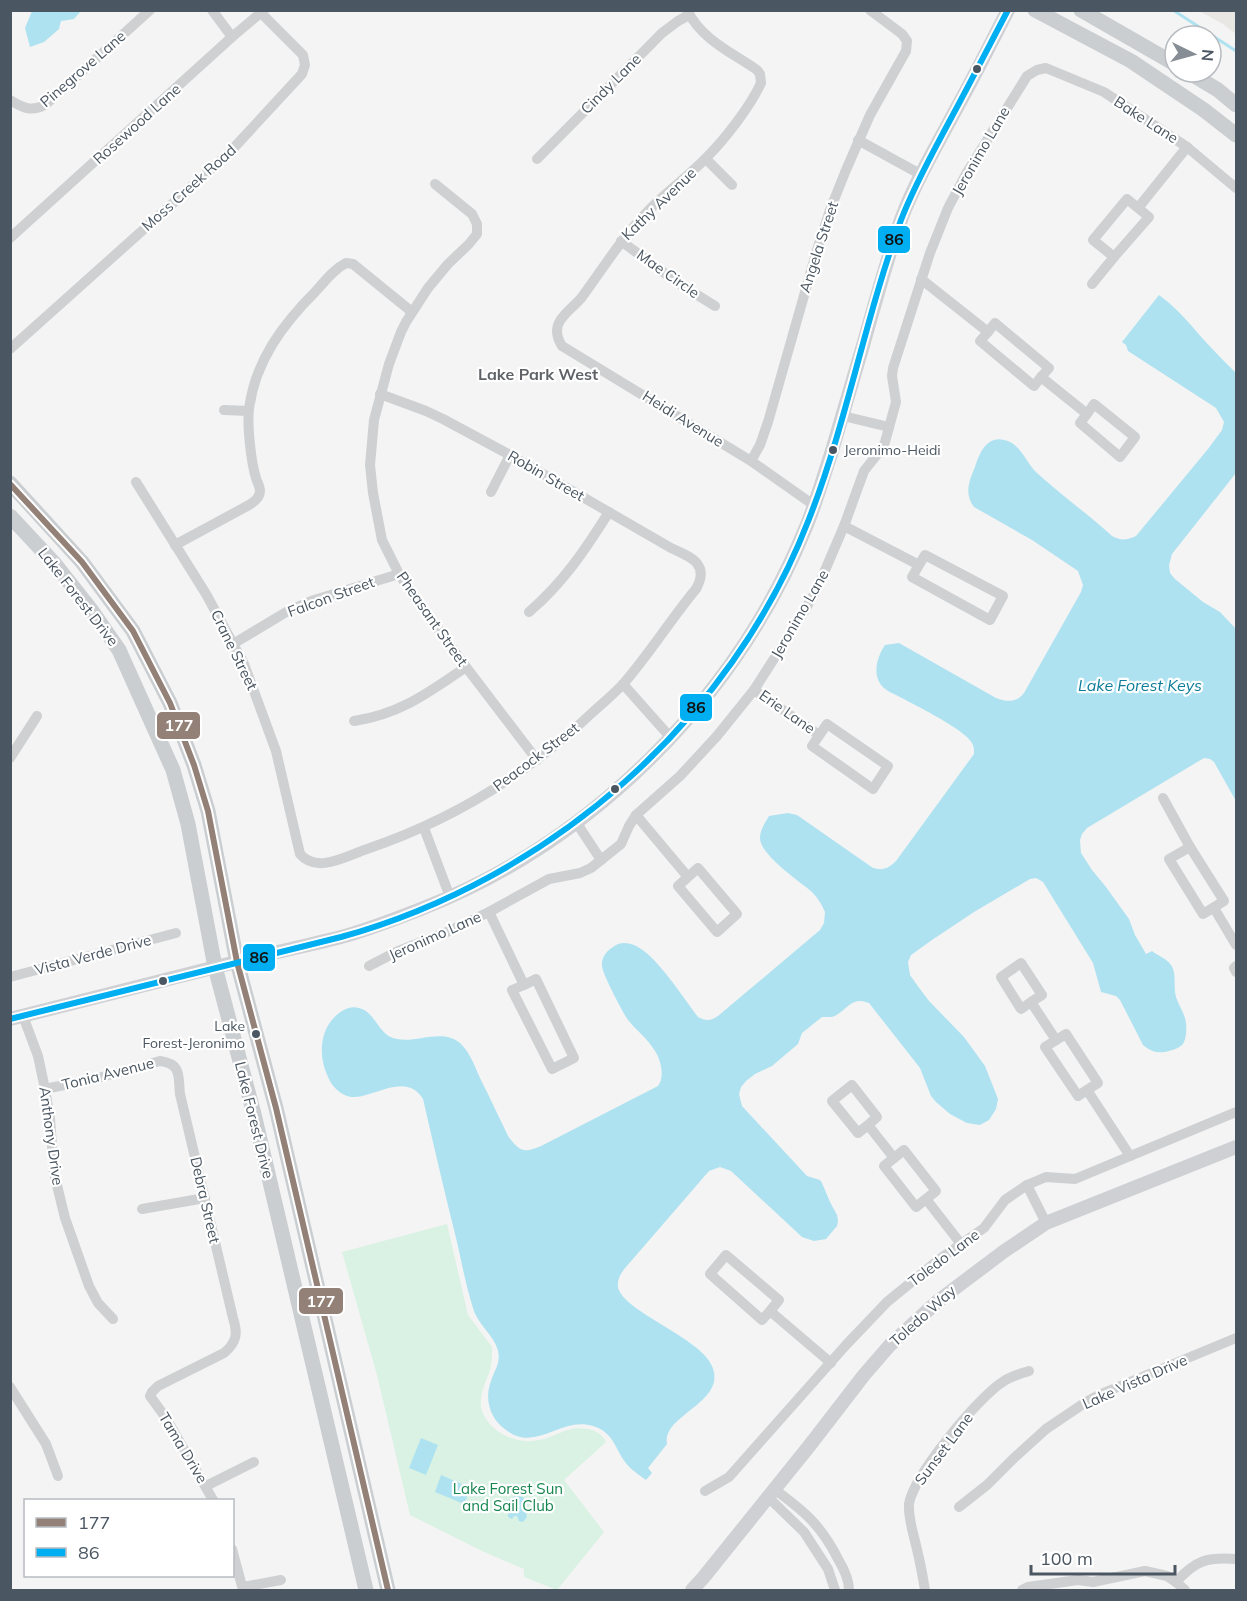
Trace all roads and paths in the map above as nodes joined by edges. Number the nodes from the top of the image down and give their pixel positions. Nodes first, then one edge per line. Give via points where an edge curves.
1 (150, 10) edge
2 (212, 10) edge
3 (870, 10) edge
4 (1008, 10) edge
5 (1035, 10) edge
6 (1081, 10) edge
7 (262, 12) edge
8 (688, 13) edge
9 (232, 37) junction
10 (1163, 57) edge
11 (1046, 68) joint
12 (1208, 84) edge
13 (10, 100) edge
14 (1236, 105) edge
15 (1236, 135) edge
16 (858, 140) junction
17 (1187, 147) junction
18 (537, 159) dead end
19 (706, 159) junction
20 (920, 174) junction
21 (435, 184) dead end
22 (732, 185) dead end
23 (1236, 188) edge
24 (1138, 208) junction
25 (10, 238) edge
26 (621, 241) junction
27 (1114, 257) junction
28 (921, 279) junction
29 (1092, 284) dead end
30 (715, 306) dead end
31 (412, 312) junction
32 (557, 330) joint
33 (988, 332) junction
34 (10, 349) edge
35 (1041, 377) junction
36 (380, 394) junction
37 (224, 410) dead end
38 (248, 411) junction
39 (1087, 414) junction
40 (843, 416) junction
41 (889, 427) junction
42 (510, 455) junction
43 (751, 461) junction
44 (136, 482) dead end
45 (10, 483) edge
46 (491, 492) dead end
47 (814, 506) junction
48 (609, 512) junction
49 (10, 516) edge
50 (844, 526) junction
51 (175, 545) junction
52 (919, 566) junction
53 (702, 573) joint
54 (399, 574) junction
55 (529, 612) dead end
56 (233, 644) junction
57 (466, 667) junction
58 (623, 684) junction
59 (754, 690) junction
60 (37, 716) dead end
61 (354, 721) dead end
62 (819, 735) junction
63 (671, 738) junction
64 (10, 758) edge
65 (537, 759) junction
66 (1163, 798) dead end
67 (636, 816) junction
68 (576, 822) junction
69 (424, 828) junction
70 (1190, 847) junction
71 (601, 860) junction
72 (313, 864) joint
73 (688, 877) junction
74 (450, 897) junction
75 (1214, 908) junction
76 (489, 912) junction
77 (176, 933) dead end
78 (1236, 945) edge
79 (237, 962) junction
80 (369, 966) dead end
81 (1236, 966) edge
82 (215, 968) junction
83 (1236, 972) edge
84 (10, 977) edge
85 (524, 985) junction
86 (1031, 1002) dead end
87 (17, 1018) edge
88 (1056, 1040) junction
89 (170, 1063) joint
90 (45, 1089) junction
91 (1087, 1090) junction
92 (1236, 1112) edge
93 (868, 1125) dead end
94 (1236, 1147) edge
95 (1130, 1156) junction
96 (894, 1158) junction
97 (1027, 1185) junction
98 (204, 1198) junction
99 (926, 1199) junction
100 (142, 1209) dead end
101 (1046, 1223) junction
102 (961, 1244) junction
103 (770, 1311) junction
104 (113, 1319) dead end
105 (1236, 1338) edge
106 (831, 1363) junction
107 (1029, 1371) dead end
108 (10, 1387) edge
109 (150, 1396) joint
110 (254, 1462) dead end
111 (58, 1476) dead end
112 (206, 1486) junction
113 (705, 1491) dead end
114 (771, 1493) junction
115 (212, 1499) edge
116 (959, 1508) dead end
117 (234, 1556) edge
118 (1236, 1559) edge
119 (281, 1580) dead end
120 (1094, 1582) junction
121 (1176, 1582) junction
122 (243, 1589) edge
123 (366, 1590) edge
124 (388, 1590) edge
125 (692, 1590) edge
126 (835, 1590) edge
127 (849, 1590) edge
128 (925, 1590) edge
129 (1022, 1590) edge
130 (1083, 1590) edge
131 (1185, 1590) edge

1 - 13 street, Pinegrove Lane via 45,105 29,109
2 - 9 street
3 - 16 street, Angela Street via 907,41 903,59
4 - 20 main road
5 - 15 main road via 1131,61
6 - 10 main road
7 - 9 street, Rosewood Lane
7 - 34 street, Moss Creek Road via 301,52 305,60 302,74 229,153
8 - 18 street, Cindy Lane via 662,33
8 - 19 street, Kathy Avenue via 707,36 757,70 761,78 754,96
9 - 25 street, Rosewood Lane
11 - 17 street, Bake Lane via 1104,92
11 - 28 street, Jeronimo Lane via 1022,81 966,174 940,227
12 - 14 main road
16 - 20 street
16 - 43 street, Angela Street via 827,220 768,422
17 - 23 street, Bake Lane
17 - 24 street
19 - 22 street
19 - 26 street, Kathy Avenue
20 - 40 main road via 885,269
21 - 31 street, Pheasant Street via 472,214 477,234 428,288
24 - 27 street via 1149,217
24 - 27 street via 1127,199 1093,240
26 - 30 street, Mae Circle
26 - 32 street, Kathy Avenue via 580,299 565,313
27 - 29 street
28 - 33 street
28 - 41 street, Jeronimo Lane via 893,368 896,402
31 - 36 street, Pheasant Street via 400,332
31 - 38 street via 346,262 278,334 259,370
32 - 43 street, Heidi Avenue via 562,346
33 - 35 street via 995,323 1048,368
33 - 35 street via 980,341 1034,386
35 - 39 street
36 - 42 street, Robin Street via 426,411
36 - 54 street, Pheasant Street via 371,447 371,479 382,540
37 - 38 street
38 - 51 street via 258,497
39 - 39 street via 1094,404 1135,438 1120,457 1080,423
40 - 41 street
40 - 47 main road
41 - 50 street, Jeronimo Lane via 883,447 864,471
42 - 46 street
42 - 48 street, Robin Street
43 - 47 street, Heidi Avenue
44 - 51 street, Crane Street
45 - 79 main road, Lake Forest Drive via 82,562 133,631 170,703 208,811
47 - 63 main road via 785,574 757,623 730,666
48 - 53 street, Robin Street via 692,558
48 - 55 street via 585,550 549,595
49 - 82 main road, Lake Forest Drive via 54,563 119,650 173,770 188,824
50 - 52 street
50 - 59 street, Jeronimo Lane via 817,589
51 - 56 street, Crane Street
52 - 52 street via 925,555 1003,596 990,620 912,577
53 - 58 street, Peacock Street via 696,589
54 - 56 street, Falcon Street via 288,611
54 - 57 street, Pheasant Street
56 - 72 street, Crane Street via 276,751 300,854
57 - 61 street via 397,710
57 - 65 street, Pheasant Street
58 - 63 street
58 - 65 street, Peacock Street
59 - 62 street, Erie Lane
59 - 67 street, Jeronimo Lane via 680,776
60 - 64 street
62 - 62 street, Erie Lane via 827,724 888,766 873,789 812,746
63 - 68 main road
65 - 69 street, Peacock Street
66 - 70 street
67 - 71 street, Jeronimo Lane via 621,844
67 - 73 street
68 - 71 street
68 - 74 main road via 519,861
69 - 72 street, Peacock Street via 332,861
69 - 74 street
70 - 75 street via 1224,902
70 - 75 street via 1169,859 1203,914
71 - 76 street, Jeronimo Lane via 580,873 549,879
73 - 73 street via 698,868 737,914 717,932 678,886
74 - 79 main road via 345,936
75 - 78 street
76 - 80 street, Jeronimo Lane
76 - 85 street
77 - 84 street, Vista Verde Drive
79 - 82 main road
79 - 124 main road, Lake Forest Drive via 276,1108
81 - 83 street
82 - 87 main road
82 - 123 main road, Lake Forest Drive via 254,1114
85 - 85 street via 536,979 574,1058 552,1069 512,990
86 - 88 street
87 - 90 street, Anthony Drive via 38,1056
88 - 91 street via 1046,1047 1078,1096
88 - 91 street via 1066,1034 1098,1083
89 - 90 street, Tonia Avenue via 160,1061
89 - 98 street, Debra Street via 176,1067
90 - 104 street, Anthony Drive via 54,1173 65,1218 88,1286
91 - 95 street
92 - 95 street, Toledo Lane
93 - 96 street
94 - 101 main road, Toledo Way
95 - 97 street, Toledo Lane via 1075,1179 1046,1177
96 - 99 street via 904,1150 936,1191
96 - 99 street via 884,1166 903,1191 916,1207
97 - 101 street
97 - 102 street, Toledo Lane via 1005,1200 984,1228
98 - 100 street
98 - 109 street, Debra Street via 235,1338 224,1353 158,1386
99 - 102 street
101 - 114 main road, Toledo Way via 965,1279 914,1322 864,1375
102 - 106 street, Toledo Lane via 887,1302
103 - 103 street via 779,1300 726,1255 710,1274 762,1320
103 - 106 street
105 - 116 street, Lake Vista Drive via 1086,1402 1046,1429
106 - 113 street, Toledo Lane via 729,1477
107 - 128 street, Sunset Lane via 1002,1382 984,1398 945,1442 915,1486 909,1512
108 - 111 street via 46,1444
109 - 112 street, Tama Drive
110 - 112 street
112 - 115 street, Tama Drive
114 - 125 main road, Toledo Way
114 - 126 street via 804,1532 828,1569
114 - 127 street via 801,1509 818,1526 845,1572
117 - 122 street
118 - 121 street via 1204,1560
119 - 122 street
120 - 121 street via 1145,1571
120 - 129 street via 1078,1580
120 - 130 street
121 - 131 street

